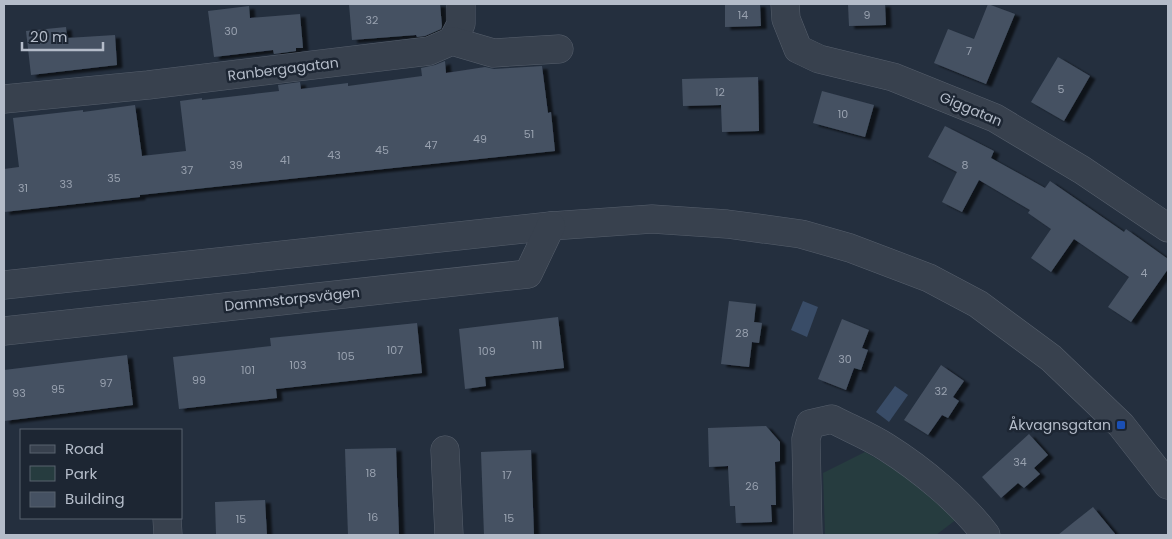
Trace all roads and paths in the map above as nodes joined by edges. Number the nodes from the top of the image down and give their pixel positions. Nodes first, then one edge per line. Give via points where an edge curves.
1 (461, 4) edge
2 (785, 4) edge
3 (452, 41) junction
4 (559, 49) dead end
5 (4, 99) edge
6 (551, 226) junction
7 (1168, 228) edge
8 (4, 285) edge
9 (4, 330) edge
10 (445, 450) dead end
11 (1168, 485) edge
12 (167, 519) edge
13 (168, 535) edge
14 (449, 535) edge
15 (808, 535) edge
16 (986, 535) edge

1 - 3 street via 461,24
2 - 7 street, Giggatan via 786,20 798,49 819,59 893,77 995,118 1082,170
3 - 4 street via 493,53
3 - 5 street, Ranbergagatan via 428,51
6 - 8 street
6 - 9 street, Dammstorpsvägen via 528,274
6 - 11 street via 652,219 736,225 800,234 850,248 929,278 978,304 1051,358 1121,425
10 - 14 street
12 - 13 street
15 - 16 street via 806,439 810,424 832,419 885,446 929,477 975,520

